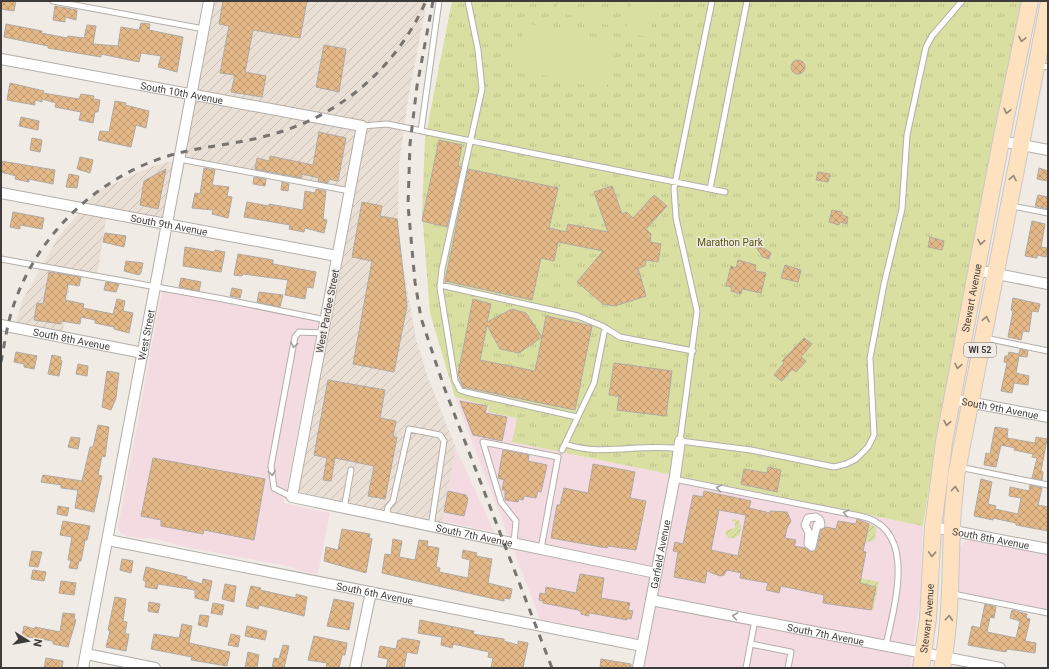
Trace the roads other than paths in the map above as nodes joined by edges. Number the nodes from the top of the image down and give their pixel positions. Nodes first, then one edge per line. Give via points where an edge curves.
1 (53, 1) edge
2 (209, 1) edge
3 (439, 1) edge
4 (468, 1) edge
5 (712, 1) edge
6 (748, 1) edge
7 (962, 1) edge
8 (1030, 1) edge
9 (1048, 6) edge
10 (204, 29) junction
11 (1, 59) edge
12 (1042, 66) edge
13 (192, 95) junction
14 (362, 126) junction
15 (421, 132) junction
16 (469, 141) junction
17 (1001, 141) junction
18 (1020, 144) junction
19 (1048, 150) edge
20 (179, 159) junction
21 (675, 182) junction
22 (710, 189) junction
23 (350, 191) junction
24 (726, 192) dead end
25 (1, 193) edge
26 (1008, 205) junction
27 (1048, 213) edge
28 (167, 224) junction
29 (337, 256) junction
30 (1, 259) edge
31 (976, 270) junction
32 (995, 274) junction
33 (1048, 284) edge
34 (440, 285) junction
35 (155, 287) junction
36 (326, 320) junction
37 (1, 325) edge
38 (605, 328) junction
39 (323, 333) junction
40 (982, 338) junction
41 (693, 351) junction
42 (1048, 351) edge
43 (143, 353) junction
44 (952, 399) junction
45 (970, 402) junction
46 (577, 417) junction
47 (1048, 417) edge
48 (565, 444) junction
49 (680, 445) junction
50 (562, 450) dead end
51 (958, 467) junction
52 (351, 470) dead end
53 (674, 479) junction
54 (1048, 485) edge
55 (292, 497) junction
56 (344, 508) junction
57 (386, 518) junction
58 (431, 527) junction
59 (933, 527) junction
60 (952, 530) junction
61 (108, 540) junction
62 (514, 544) junction
63 (541, 549) junction
64 (1048, 549) edge
65 (656, 573) junction
66 (370, 592) junction
67 (951, 594) junction
68 (651, 600) junction
69 (1048, 613) edge
70 (755, 620) junction
71 (751, 644) junction
72 (642, 646) junction
73 (886, 646) junction
74 (86, 654) junction
75 (923, 660) edge
76 (943, 663) edge
77 (84, 668) edge
78 (155, 668) edge
79 (356, 668) edge
80 (638, 668) edge
81 (746, 668) edge
82 (788, 668) edge
83 (1000, 668) edge

1 - 10 lane
2 - 10 street, West Street
3 - 15 lane
4 - 16 lane via 482,80 481,97
5 - 21 lane
6 - 22 lane
7 - 49 lane via 930,39 918,79 907,135 902,209 870,358 874,430 870,445 852,461 834,467 751,450
8 -> 17 main road, Stewart Avenue / WI 52
9 - 12 main road, Stewart Avenue / WI 52
10 - 13 street, West Street
11 - 13 street, South 10th Avenue
12 - 18 main road, Stewart Avenue / WI 52
13 - 14 street, South 10th Avenue
13 - 20 street, West Street
14 - 15 lane via 387,124
14 - 23 street, West Pardee Street
15 - 16 lane
16 - 21 lane
16 - 34 lane
17 - 18 street
17 -> 31 main road, Stewart Avenue / WI 52
18 - 19 street
26 -> 18 main road, Stewart Avenue / WI 52
20 - 23 lane
20 - 28 street, West Street
21 - 22 lane
21 - 41 lane via 676,218 697,307
22 - 24 lane
23 - 29 street, West Pardee Street
25 - 28 street, South 9th Avenue
26 - 27 lane
26 - 32 main road, Stewart Avenue / WI 52
28 - 29 street, South 9th Avenue
28 - 35 street, West Street
29 - 36 street, West Pardee Street
30 - 35 lane
31 - 32 street
31 -> 44 main road, Stewart Avenue / WI 52
32 - 33 street
40 -> 32 main road, Stewart Avenue / WI 52
34 - 38 lane via 578,316
34 - 46 lane via 455,380 460,390
35 - 36 lane
35 - 43 street, West Street
36 - 39 street, West Pardee Street
37 - 43 street, South 8th Avenue
38 - 41 lane via 624,338
38 - 46 lane via 597,373
39 - 55 street, West Pardee Street
39 -> 55 lane via 299,332 294,342 271,466 274,488
40 - 42 lane
40 - 45 main road, Stewart Avenue / WI 52
41 - 49 lane
43 - 61 street, West Street
44 - 45 street, South 9th Avenue
44 -> 59 main road, Stewart Avenue / WI 52 via 940,462
45 - 47 street, South 9th Avenue
45 - 51 main road, Stewart Avenue / WI 52
46 - 48 lane
48 - 49 lane via 604,451
48 - 50 lane
49 - 53 street, Garfield Avenue
51 - 54 lane
60 -> 51 main road, Stewart Avenue / WI 52
52 - 56 lane
53 - 65 street, Garfield Avenue
73 -> 53 lane via 899,574 896,555 888,534 879,522 871,518
55 - 56 street, South 7th Avenue
56 - 57 street, South 7th Avenue
57 - 58 street, South 7th Avenue
57 - 58 lane via 388,507 393,501 409,429 440,435 444,441
58 - 62 street, South 7th Avenue
59 - 60 street, South 8th Avenue
59 -> 75 main road, Stewart Avenue / WI 52 via 930,605
60 - 64 street, South 8th Avenue
60 - 67 main road, Stewart Avenue / WI 52
61 - 66 street, South 6th Avenue
61 - 74 street, West Street
62 - 63 street, South 7th Avenue
62 - 63 lane via 516,521 502,504 483,442 558,457
63 - 65 street, South 7th Avenue
65 - 68 street, Garfield Avenue
66 - 72 street, South 6th Avenue
66 - 79 street
67 - 69 lane
76 -> 67 main road, Stewart Avenue / WI 52
70 -> 68 street, South 7th Avenue
68 - 72 street, Garfield Avenue
70 - 71 lane
70 - 73 street, South 7th Avenue
71 - 81 lane
71 - 82 lane via 791,652
72 - 80 street, Garfield Avenue
73 - 75 street, South 7th Avenue
74 - 77 street, West Street
74 - 78 street
75 - 76 street, South 7th Avenue
76 - 83 street, South 7th Avenue

